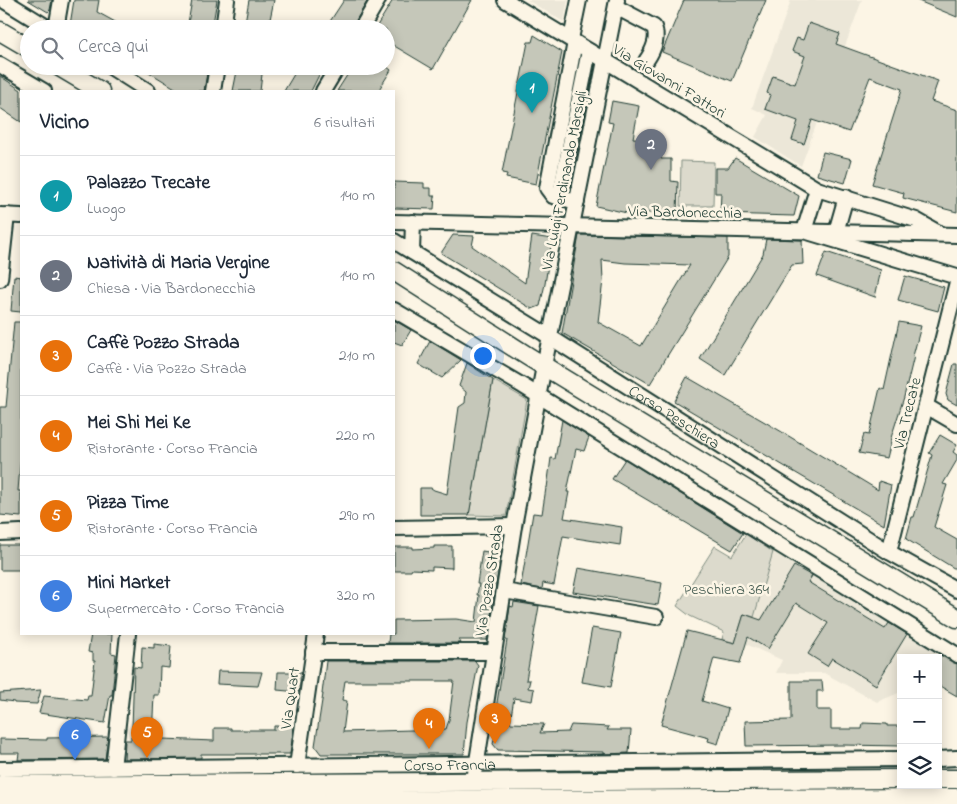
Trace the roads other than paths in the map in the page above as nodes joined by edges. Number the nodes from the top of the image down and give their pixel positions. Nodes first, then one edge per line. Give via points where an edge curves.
1 (3, 0) edge
2 (61, 0) edge
3 (227, 0) edge
4 (378, 0) edge
5 (505, 0) edge
6 (578, 0) edge
7 (616, 4) edge
8 (35, 20) edge
9 (58, 20) edge
10 (224, 20) edge
11 (366, 20) edge
12 (0, 31) edge
13 (573, 41) junction
14 (20, 43) edge
15 (589, 51) junction
16 (605, 61) junction
17 (646, 61) dead end
18 (0, 65) edge
19 (73, 75) edge
20 (123, 75) edge
21 (216, 75) edge
22 (333, 75) edge
23 (42, 90) edge
24 (98, 90) edge
25 (146, 90) edge
26 (213, 90) edge
27 (324, 90) edge
28 (817, 189) junction
29 (559, 198) junction
30 (846, 198) junction
31 (577, 202) junction
32 (3, 215) edge
33 (20, 216) edge
34 (395, 222) edge
35 (413, 222) junction
36 (572, 226) junction
37 (804, 231) junction
38 (836, 232) junction
39 (942, 234) junction
40 (957, 235) edge
41 (395, 242) edge
42 (412, 252) junction
43 (395, 272) edge
44 (957, 277) edge
45 (0, 279) edge
46 (957, 282) edge
47 (395, 311) edge
48 (550, 337) junction
49 (544, 366) junction
50 (539, 395) junction
51 (926, 406) junction
52 (957, 424) edge
53 (514, 526) junction
54 (395, 528) edge
55 (0, 532) edge
56 (20, 532) edge
57 (889, 552) junction
58 (957, 590) edge
59 (504, 591) junction
60 (656, 617) dead end
61 (957, 618) edge
62 (128, 635) edge
63 (316, 635) edge
64 (313, 652) junction
65 (494, 652) junction
66 (957, 655) edge
67 (957, 758) edge
68 (897, 759) edge
69 (942, 759) edge
70 (297, 766) junction
71 (113, 768) junction
72 (0, 769) edge
73 (471, 776) junction
74 (897, 779) edge
75 (942, 779) edge
76 (957, 779) edge
77 (0, 785) edge
78 (957, 798) edge
79 (0, 802) edge
80 (461, 802) edge

1 - 8 street
2 - 9 street
3 - 10 street
4 - 11 street
5 - 13 street, Via Giovanni Fattori
6 - 13 street
7 - 16 street, Via Luigi Ferdinando Marsigli
7 - 17 street via 654,27 657,33 654,51
12 - 14 main road
13 - 15 street, Via Giovanni Fattori
13 - 29 street via 547,188
15 - 16 street, Via Giovanni Fattori
15 - 29 street
16 - 28 street, Via Giovanni Fattori
16 - 31 street, Via Luigi Ferdinando Marsigli
18 - 23 street
19 - 24 main road
20 - 25 street
21 - 26 street
22 - 27 street
28 - 30 street, Via Giovanni Fattori
28 - 37 street
29 - 31 street
30 - 38 street
30 - 39 street, Via Giovanni Fattori via 916,220
31 - 36 street, Via Luigi Ferdinando Marsigli
32 - 33 street
32 - 45 street
34 - 35 street, Via Bardonecchia
35 - 36 street, Via Bardonecchia
35 - 42 street
36 - 37 street, Via Bardonecchia
36 - 48 street, Via Luigi Ferdinando Marsigli
37 - 38 street, Via Bardonecchia
37 - 44 street
38 - 39 street, Via Bardonecchia
39 - 40 street, Via Bardonecchia
41 - 42 street, Corso Peschiera
42 - 48 street, Corso Peschiera
43 - 49 main road, Corso Peschiera
46 - 51 street, Via Trecate
47 - 50 street
48 - 49 street, Via Luigi Ferdinando Marsigli
48 - 57 street, Corso Peschiera
49 - 50 street, Via Pozzo Strada
49 - 61 main road, Corso Peschiera
50 - 53 street, Via Pozzo Strada
50 - 66 street
51 - 52 street
51 - 57 street, Via Trecate
53 - 54 street
53 - 59 street, Via Pozzo Strada
55 - 56 street
57 - 58 street, Corso Peschiera
59 - 60 street
59 - 65 street, Via Pozzo Strada
62 - 71 street
63 - 64 street, Via Quart
64 - 65 street
64 - 70 street, Via Quart
65 - 73 street, Via Pozzo Strada
67 - 69 street
68 - 73 street, Corso Francia
70 - 71 street, Corso Francia
70 - 73 street, Corso Francia
71 - 72 street, Corso Francia
73 - 74 main road, Corso Francia
73 - 77 main road, Corso Francia
73 - 80 street
75 - 76 main road
78 - 80 main road
79 - 80 main road

